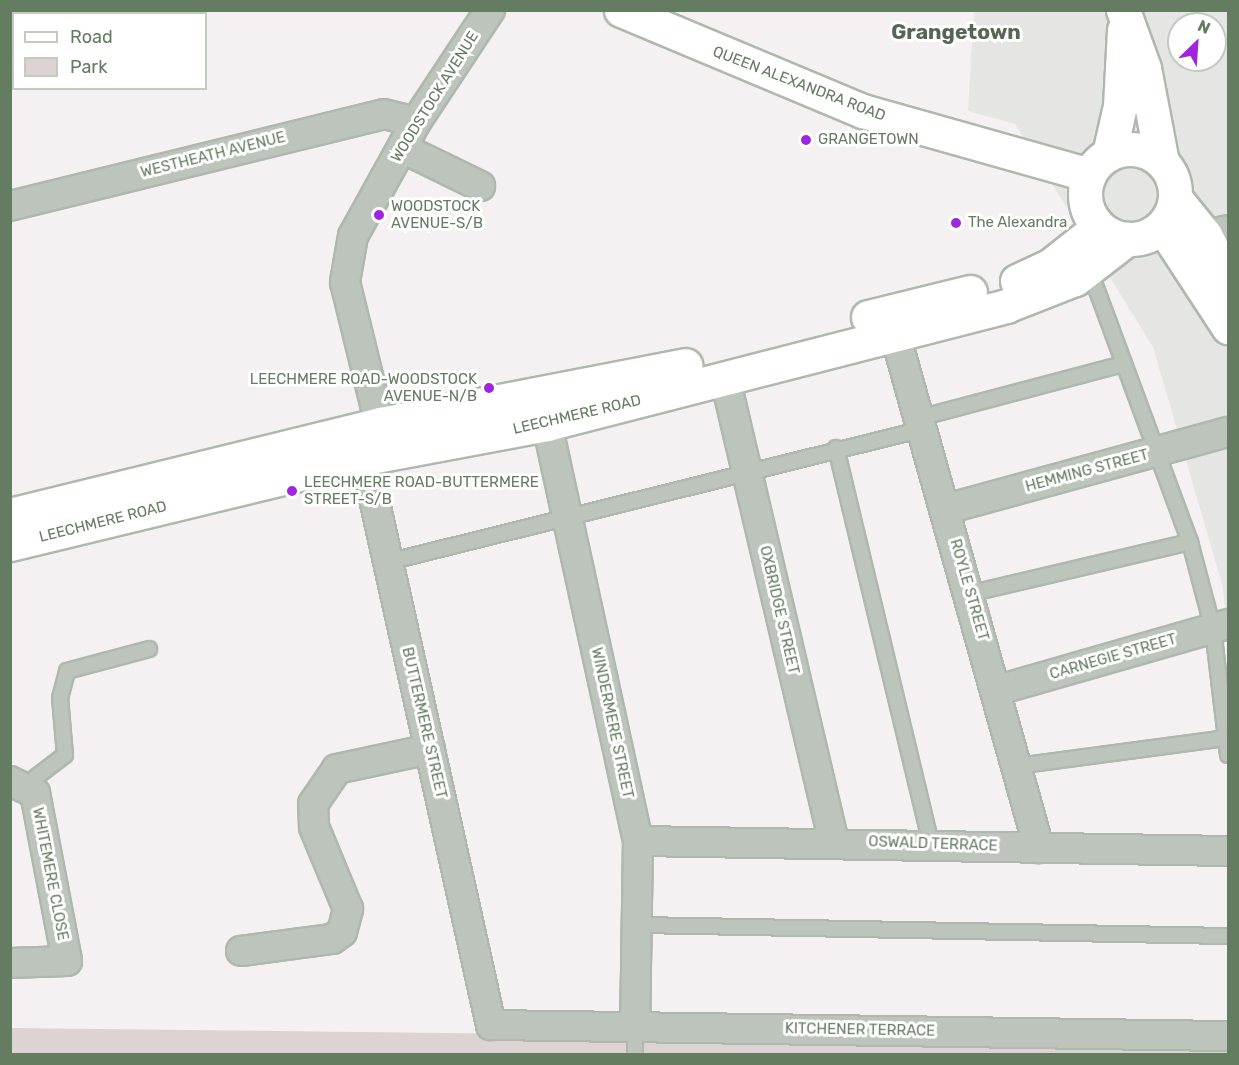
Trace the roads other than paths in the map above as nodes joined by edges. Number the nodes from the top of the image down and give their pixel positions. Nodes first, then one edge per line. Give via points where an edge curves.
1 (490, 10) edge
2 (621, 10) edge
3 (1124, 15) edge
4 (416, 122) junction
5 (402, 148) junction
6 (1162, 162) junction
7 (480, 186) dead end
8 (1102, 199) junction
9 (10, 206) edge
10 (1169, 212) junction
11 (1217, 233) edge
12 (1089, 269) junction
13 (1228, 301) edge
14 (1228, 327) edge
15 (895, 334) junction
16 (1124, 364) junction
17 (725, 378) junction
18 (921, 423) junction
19 (380, 424) junction
20 (547, 424) junction
21 (1228, 432) edge
22 (836, 448) junction
23 (1157, 452) junction
24 (365, 458) junction
25 (746, 469) junction
26 (946, 509) junction
27 (10, 515) edge
28 (567, 517) junction
29 (1190, 542) junction
30 (10, 544) edge
31 (388, 562) junction
32 (968, 594) junction
33 (1221, 627) edge
34 (149, 649) dead end
35 (998, 690) junction
36 (1226, 738) junction
37 (430, 749) junction
38 (1228, 755) edge
39 (1017, 766) junction
40 (17, 784) edge
41 (638, 841) junction
42 (834, 842) junction
43 (932, 844) junction
44 (1039, 848) junction
45 (1228, 850) edge
46 (639, 925) junction
47 (1228, 936) edge
48 (241, 951) dead end
49 (10, 963) edge
50 (491, 1025) joint
51 (1228, 1036) edge
52 (635, 1041) edge

1 - 4 street, WOODSTOCK AVENUE
2 - 8 street, QUEEN ALEXANDRA ROAD via 863,111 980,148
3 - 6 street via 1144,68
3 - 8 street via 1120,106
4 - 5 street, WOODSTOCK AVENUE
4 - 9 street, WESTHEATH AVENUE via 384,114
5 - 7 street
5 - 19 street, WOODSTOCK AVENUE via 353,236 345,282
6 - 8 street via 1137,149
6 - 10 street
8 - 10 street
8 - 12 street, LEECHMERE ROAD
8 - 19 street, LEECHMERE ROAD via 1051,265 1012,283 646,375
10 - 11 street
10 - 14 street
11 - 13 street
12 - 15 street, LEECHMERE ROAD via 1006,306
12 - 16 lane
15 - 17 street, LEECHMERE ROAD
15 - 18 street, ROYLE STREET
16 - 18 lane
16 - 23 lane
17 - 20 street, LEECHMERE ROAD
17 - 25 street, OXBRIDGE STREET
18 - 22 lane
18 - 26 street, ROYLE STREET
19 - 24 street
19 - 27 street, LEECHMERE ROAD
20 - 24 street, LEECHMERE ROAD
20 - 28 street, WINDERMERE STREET
21 - 23 street, HEMMING STREET
22 - 25 lane
22 - 43 lane
23 - 26 street, HEMMING STREET
23 - 29 lane
24 - 30 street, LEECHMERE ROAD
24 - 31 street, BUTTERMERE STREET
25 - 28 lane
25 - 42 street, OXBRIDGE STREET
26 - 32 street, ROYLE STREET
28 - 31 lane
28 - 41 street, WINDERMERE STREET
29 - 32 lane
29 - 33 lane
31 - 37 street, BUTTERMERE STREET
32 - 35 street, ROYLE STREET
33 - 35 street, CARNEGIE STREET
33 - 36 lane
34 - 40 lane via 67,671 60,698 65,755
35 - 39 street, ROYLE STREET
36 - 38 lane
36 - 39 lane
37 - 48 street via 337,769 313,804 314,827 348,909 342,932 332,939
37 - 50 street, BUTTERMERE STREET
39 - 44 street, ROYLE STREET
40 - 49 street, WHITEMERE CLOSE via 35,793 67,961
41 - 42 street, OSWALD TERRACE
41 - 46 street, WINDERMERE STREET
42 - 43 street, OSWALD TERRACE
43 - 44 street, OSWALD TERRACE
44 - 45 street, OSWALD TERRACE
46 - 47 lane
46 - 52 street, WINDERMERE STREET
50 - 52 street, KITCHENER TERRACE
51 - 52 street, KITCHENER TERRACE

